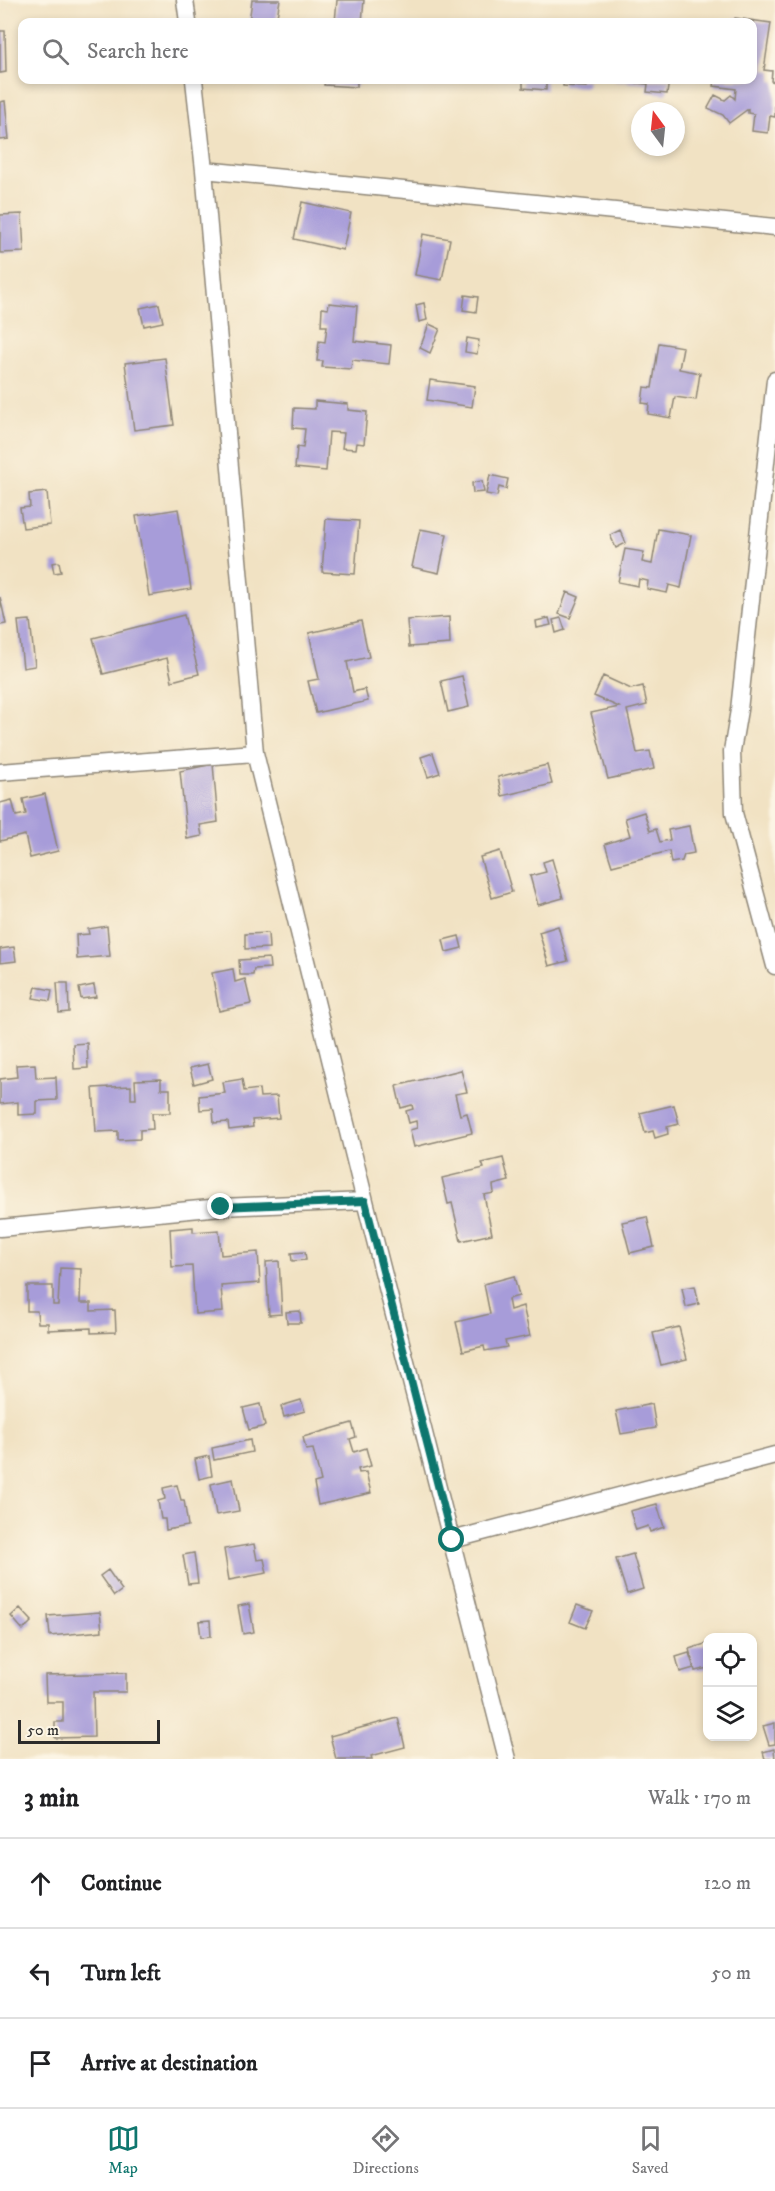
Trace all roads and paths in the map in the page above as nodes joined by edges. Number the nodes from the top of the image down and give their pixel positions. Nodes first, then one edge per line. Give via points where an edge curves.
1 (186, 0) edge
2 (188, 18) edge
3 (194, 84) edge
4 (204, 170) junction
5 (775, 227) edge
6 (775, 380) edge
7 (255, 753) junction
8 (0, 772) edge
9 (775, 966) edge
10 (365, 1201) junction
11 (0, 1228) edge
12 (775, 1455) edge
13 (452, 1540) junction
14 (507, 1759) edge

1 - 2 street
3 - 4 street
4 - 5 street
4 - 7 street
6 - 9 street via 732,751 734,813
7 - 8 street
7 - 10 street
10 - 11 street via 221,1207
10 - 13 street
12 - 13 street
13 - 14 street

